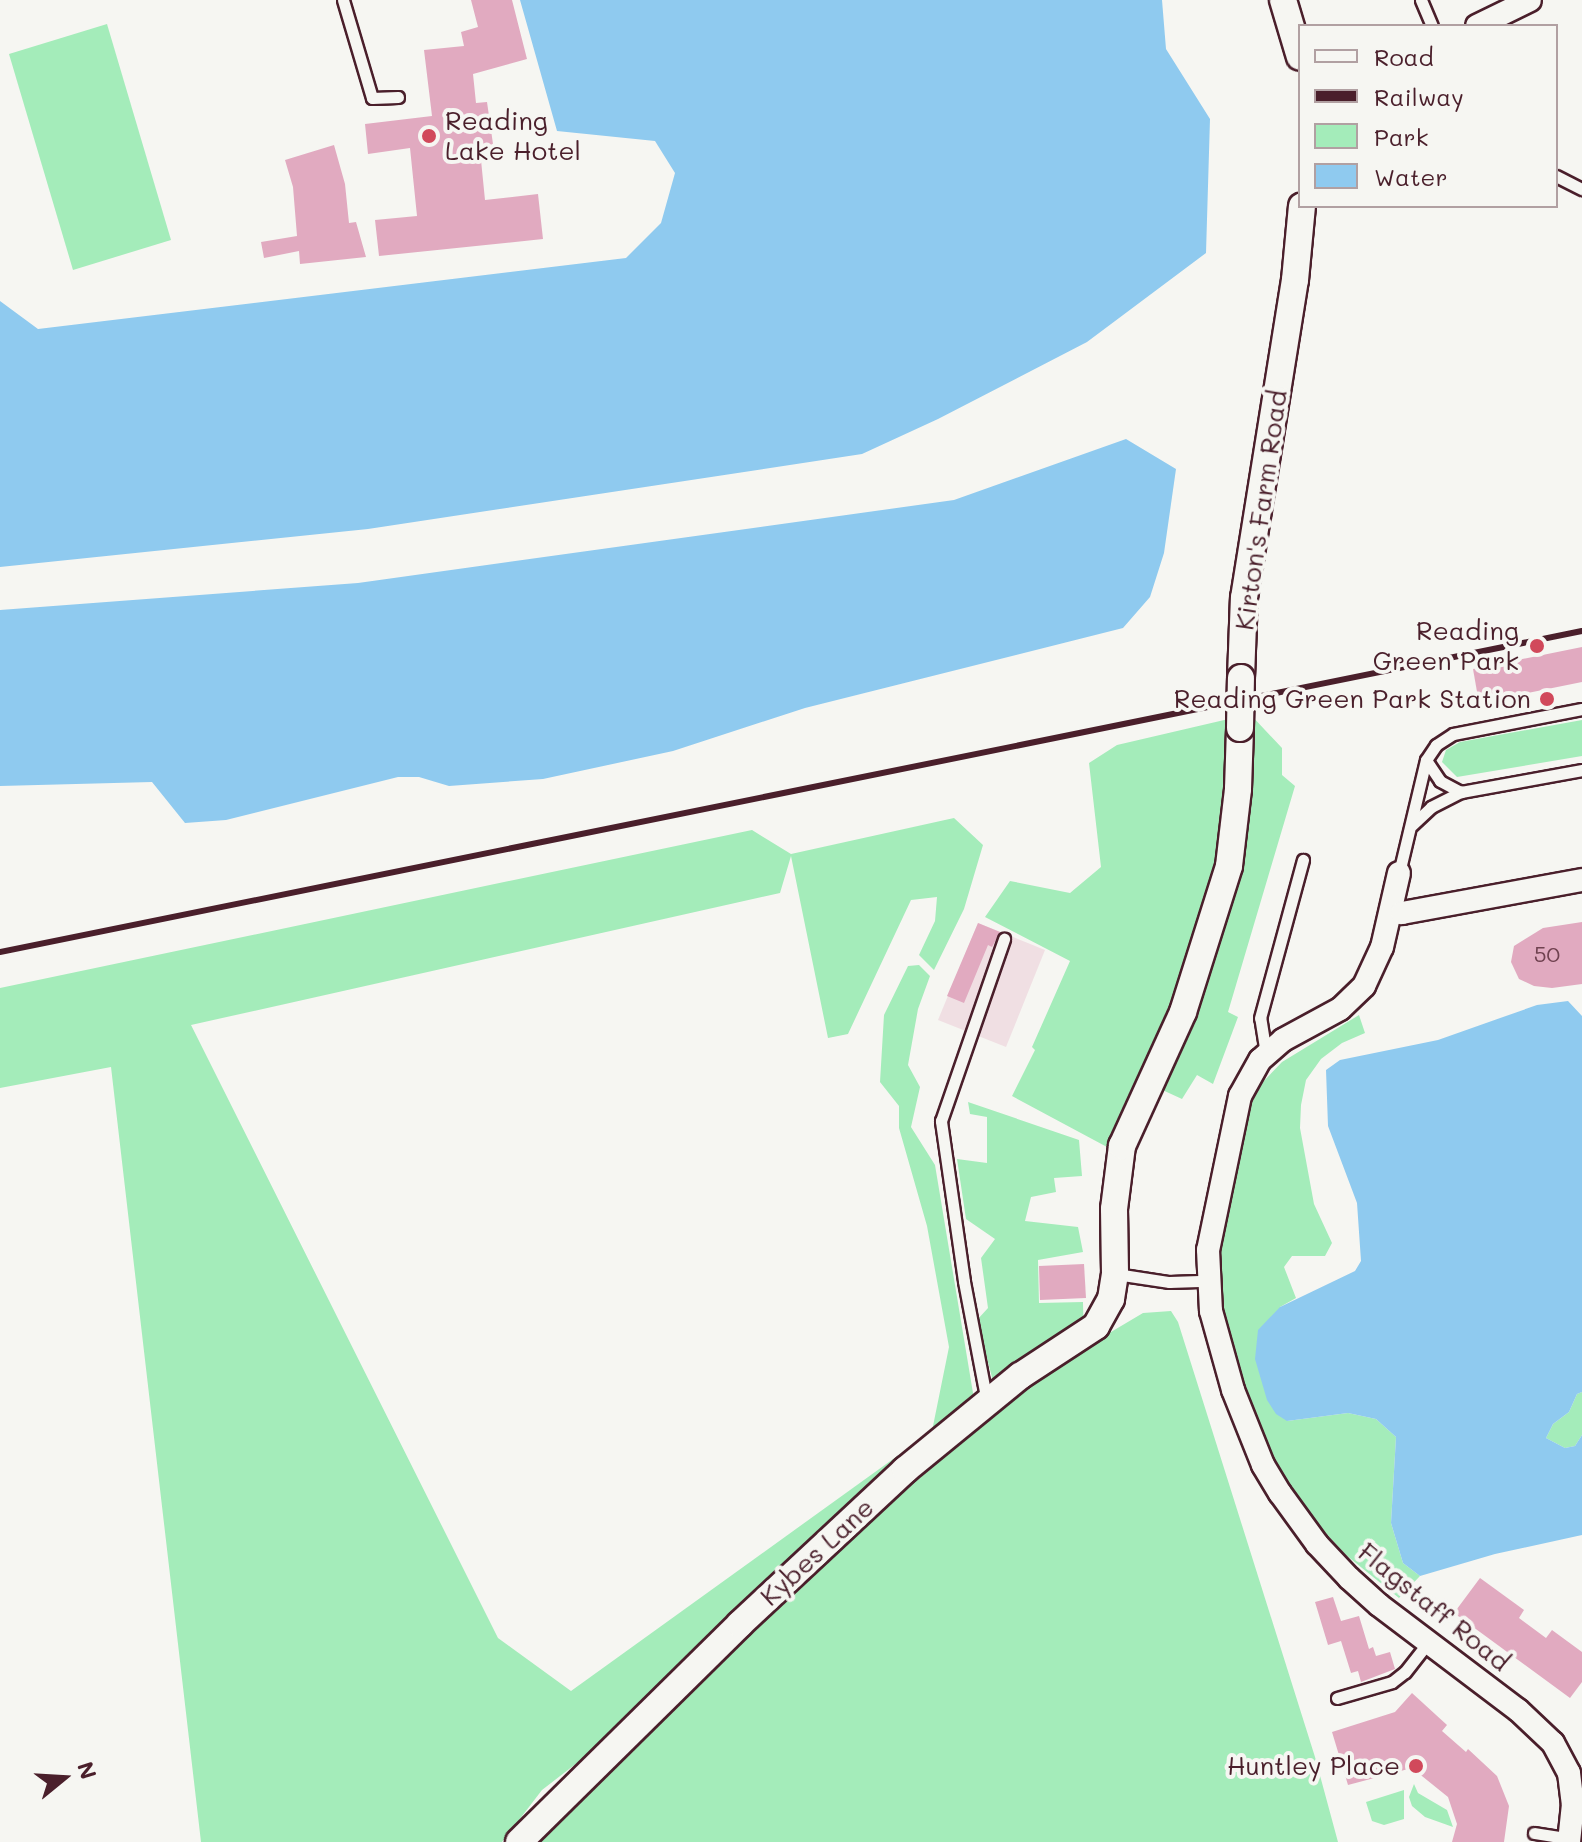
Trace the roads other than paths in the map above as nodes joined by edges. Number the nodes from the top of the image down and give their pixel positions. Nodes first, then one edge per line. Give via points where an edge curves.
1 (343, 0) edge
2 (1283, 0) edge
3 (1421, 0) edge
4 (1530, 0) edge
5 (1431, 24) edge
6 (1481, 24) edge
7 (1298, 50) edge
8 (398, 97) dead end
9 (1558, 177) edge
10 (1582, 189) edge
11 (1302, 208) edge
12 (1582, 709) edge
13 (1426, 760) junction
14 (1582, 770) edge
15 (1461, 792) junction
16 (1409, 829) junction
17 (1303, 860) dead end
18 (1399, 873) joint
19 (1582, 880) edge
20 (1391, 912) junction
21 (1004, 939) dead end
22 (1266, 1055) junction
23 (1115, 1273) junction
24 (1207, 1281) junction
25 (988, 1402) junction
26 (1428, 1643) junction
27 (1337, 1698) dead end
28 (1534, 1833) dead end
29 (1570, 1841) edge
30 (519, 1842) edge

1 - 8 lane via 372,98
2 - 7 street
3 - 5 lane
4 - 6 street
9 - 10 lane
11 - 23 street, Kirton's Farm Road, bridge via 1244,598 1238,789 1229,866 1183,1012 1122,1146
12 - 13 lane via 1453,734
13 - 15 lane via 1440,781
13 - 16 lane
14 - 15 lane
15 - 16 lane via 1431,807
16 - 18 lane
17 - 22 lane via 1260,1018
18 - 20 street, Flagstaff Road
19 - 20 street
20 - 22 street, Flagstaff Road via 1379,958 1364,986 1340,1009
21 - 25 lane via 941,1121
22 - 24 street, Flagstaff Road via 1240,1096 1220,1177
23 - 24 lane via 1169,1282
23 - 25 street, Kybes Lane via 1111,1299 1096,1326
24 - 26 street, Flagstaff Road via 1233,1390 1263,1465 1317,1544 1379,1605
25 - 30 street, Kybes Lane via 905,1470 752,1613
26 - 27 lane via 1392,1682
26 - 29 street, Flagstaff Road via 1553,1743 1569,1773
28 - 29 lane

